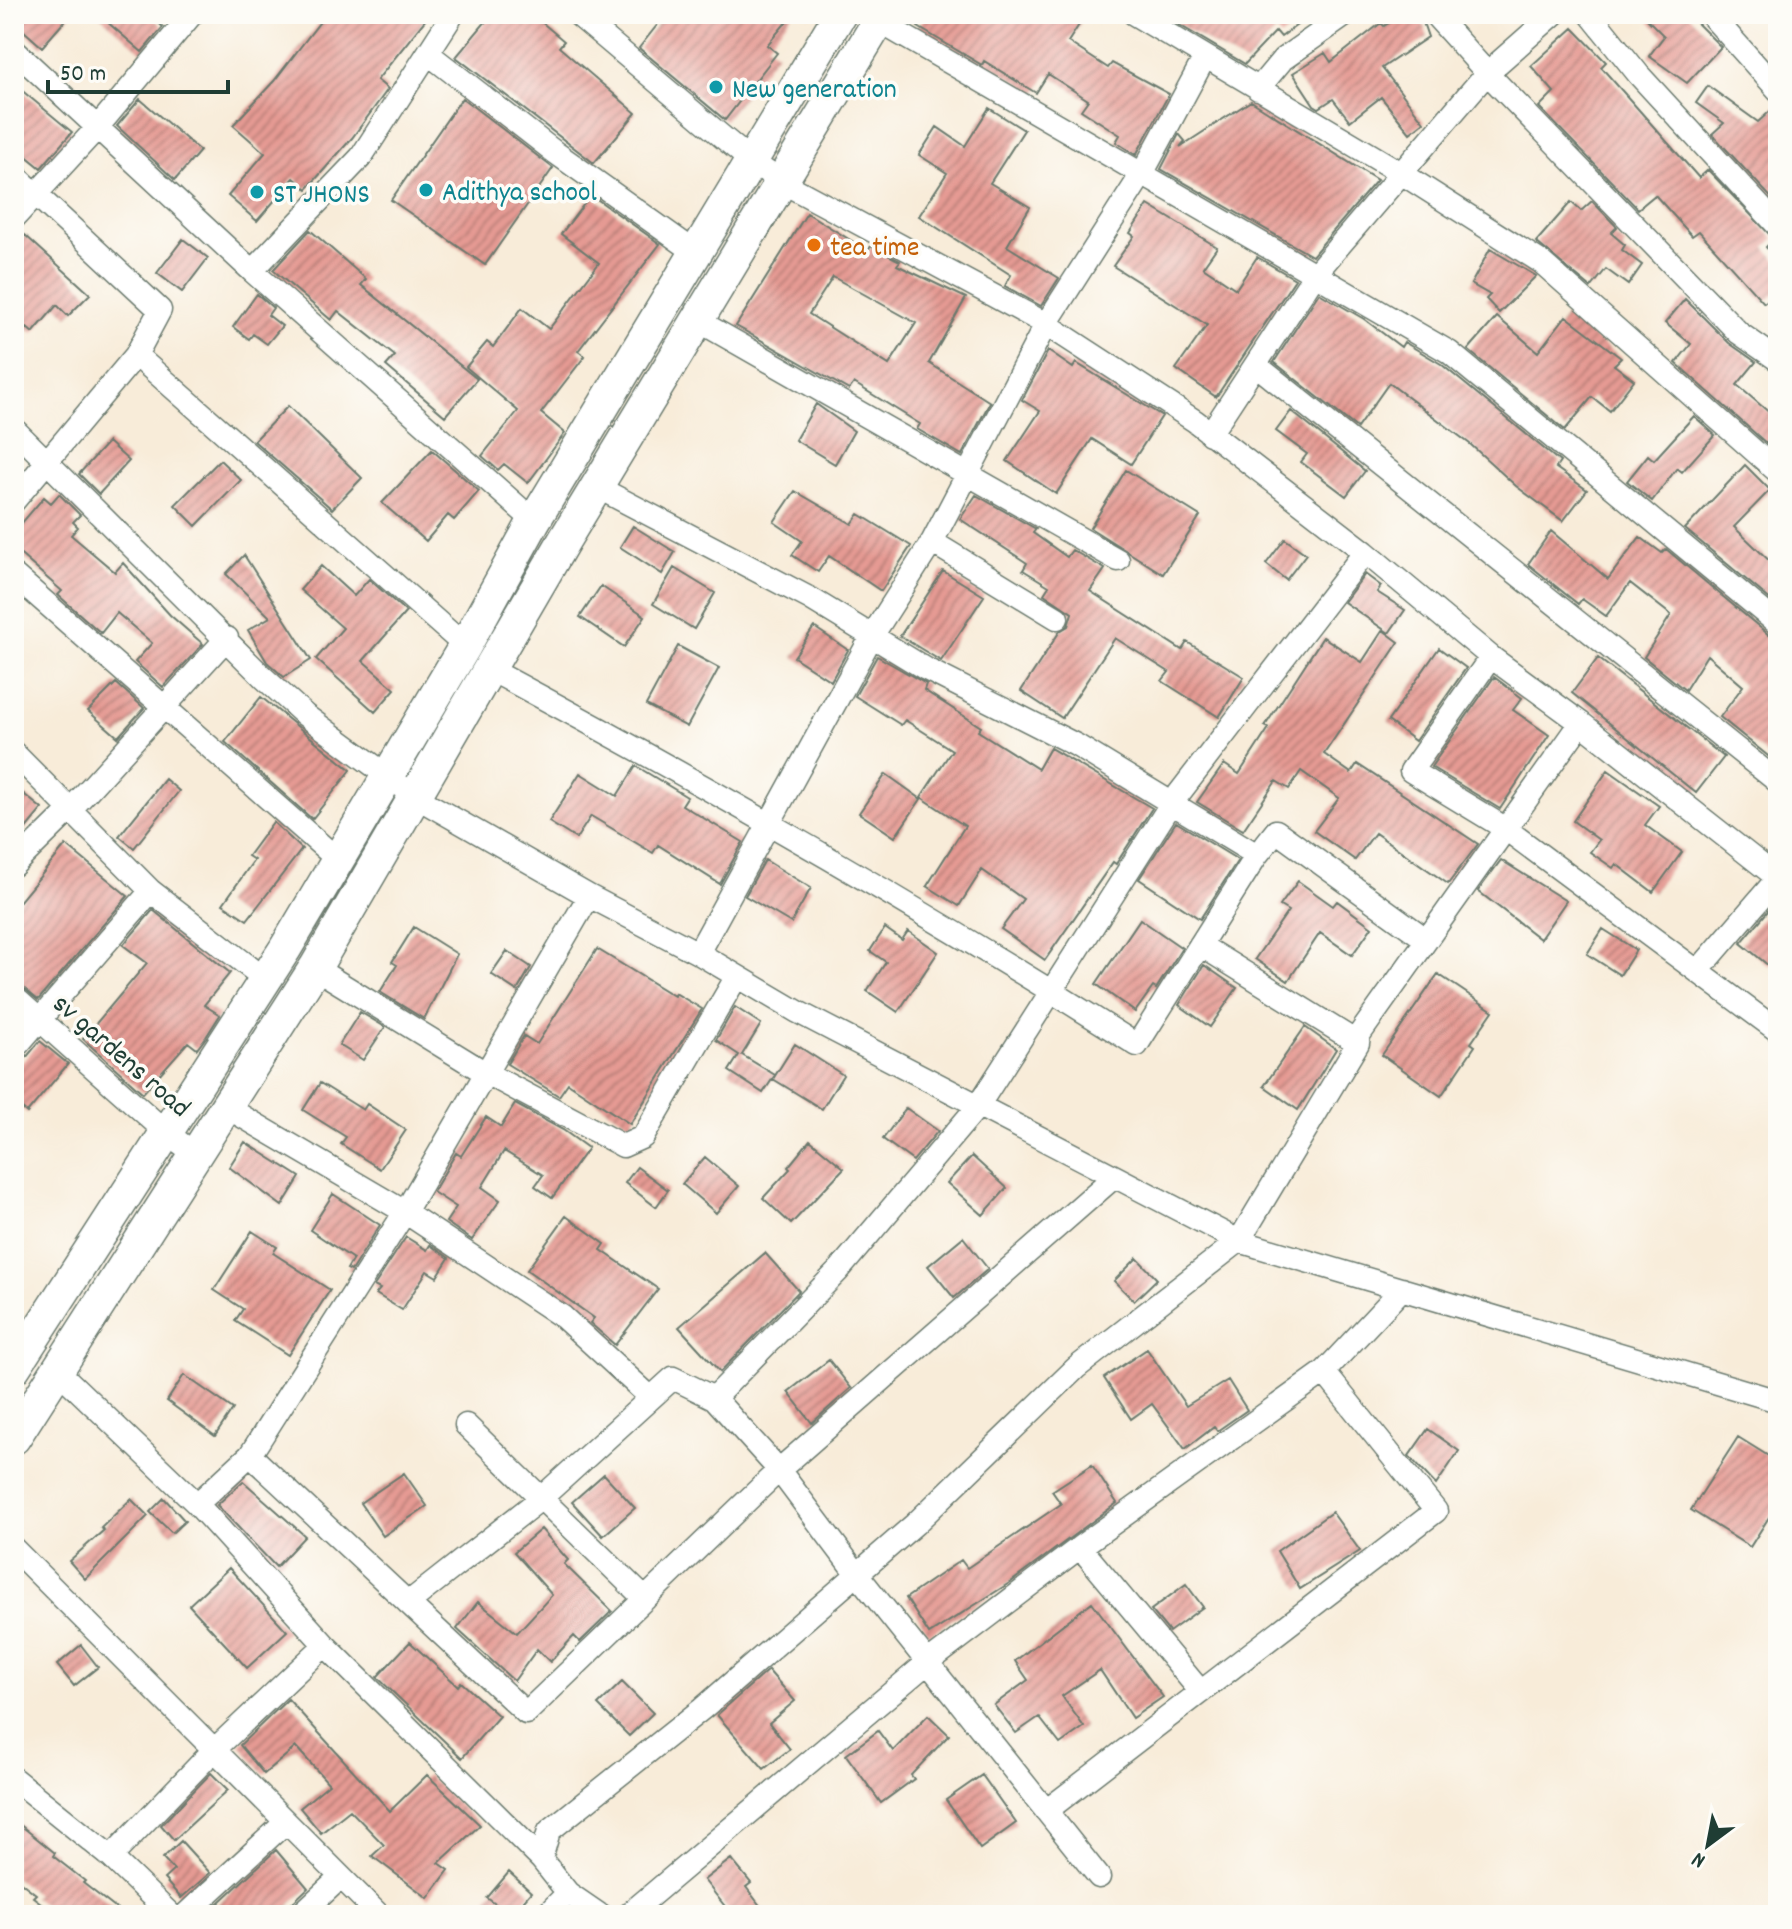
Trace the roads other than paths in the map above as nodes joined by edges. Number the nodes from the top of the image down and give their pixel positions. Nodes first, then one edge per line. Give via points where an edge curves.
1 (192, 14) edge
2 (453, 14) edge
3 (577, 14) edge
4 (840, 14) edge
5 (1134, 14) edge
6 (1347, 14) edge
7 (1434, 14) edge
8 (1554, 14) edge
9 (1590, 14) edge
10 (1710, 14) edge
11 (880, 18) edge
12 (14, 50) edge
13 (430, 55) junction
14 (1205, 57) junction
15 (1487, 73) junction
16 (1258, 89) junction
17 (1778, 90) edge
18 (96, 129) junction
19 (751, 161) junction
20 (1401, 173) junction
21 (14, 174) edge
22 (1142, 174) junction
23 (782, 182) junction
24 (37, 192) junction
25 (14, 218) edge
26 (1778, 226) edge
27 (695, 252) junction
28 (252, 271) junction
29 (1315, 274) junction
30 (697, 320) junction
31 (1046, 324) junction
32 (136, 355) junction
33 (1778, 360) edge
34 (1256, 365) junction
35 (14, 429) edge
36 (1210, 434) junction
37 (46, 460) junction
38 (968, 472) junction
39 (1778, 472) edge
40 (597, 487) junction
41 (14, 501) edge
42 (534, 521) junction
43 (932, 542) junction
44 (1365, 552) junction
45 (1118, 560) dead end
46 (14, 575) edge
47 (1057, 618) dead end
48 (1778, 624) edge
49 (872, 636) junction
50 (227, 638) junction
51 (465, 646) junction
52 (1491, 657) junction
53 (491, 670) junction
54 (165, 709) junction
55 (1581, 723) junction
56 (14, 753) edge
57 (385, 778) junction
58 (1778, 782) edge
59 (416, 797) junction
60 (1171, 804) junction
61 (72, 808) junction
62 (768, 825) junction
63 (1503, 827) junction
64 (1257, 855) junction
65 (337, 859) junction
66 (14, 865) edge
67 (1778, 878) edge
68 (151, 891) junction
69 (589, 896) junction
70 (1424, 938) junction
71 (1200, 945) junction
72 (698, 953) junction
73 (315, 968) junction
74 (1698, 971) junction
75 (737, 976) junction
76 (265, 979) junction
77 (1052, 991) junction
78 (14, 997) edge
79 (39, 1021) junction
80 (1778, 1031) edge
81 (1358, 1043) junction
82 (14, 1049) edge
83 (484, 1072) junction
84 (978, 1106) junction
85 (228, 1108) junction
86 (167, 1133) junction
87 (195, 1154) junction
88 (1114, 1177) junction
89 (405, 1212) junction
90 (1239, 1241) junction
91 (1402, 1289) junction
92 (20, 1345) edge
93 (57, 1370) junction
94 (1324, 1372) junction
95 (650, 1397) junction
96 (714, 1398) junction
97 (1778, 1401) edge
98 (466, 1425) dead end
99 (14, 1438) edge
100 (250, 1455) junction
101 (779, 1470) junction
102 (539, 1500) junction
103 (197, 1504) junction
104 (1080, 1547) junction
105 (14, 1549) edge
106 (857, 1574) junction
107 (645, 1599) junction
108 (408, 1603) junction
109 (325, 1645) junction
110 (927, 1663) junction
111 (1201, 1692) junction
112 (214, 1750) junction
113 (14, 1779) edge
114 (1046, 1811) junction
115 (286, 1822) junction
116 (111, 1857) junction
117 (541, 1859) junction
118 (341, 1877) junction
119 (1099, 1877) dead end
120 (568, 1893) junction
121 (171, 1915) edge
122 (185, 1915) edge
123 (300, 1915) edge
124 (379, 1915) edge
125 (546, 1915) edge
126 (600, 1915) edge
127 (628, 1915) edge

1 - 18 street
2 - 13 street
3 - 19 street
4 - 19 main road
5 - 14 street
6 - 16 street via 1283,59
7 - 15 street
8 - 15 street
9 - 26 street
10 - 17 street
11 - 22 street
11 - 23 main road
12 - 18 street
13 - 27 street
13 - 28 street via 361,157
14 - 16 street
14 - 22 street
15 - 20 street
15 - 33 street via 1739,333
16 - 20 street
18 - 24 street
18 - 28 street
19 - 23 street
19 - 27 main road
20 - 29 street
20 - 39 street via 1541,262
21 - 24 street
22 - 29 street
22 - 31 street
23 - 30 main road
23 - 31 street
24 - 25 street
24 - 32 street via 160,310
27 - 42 main road
28 - 42 street
29 - 34 street
29 - 48 street via 1449,352
30 - 38 street
30 - 40 main road
31 - 36 street
31 - 38 street
32 - 37 street
32 - 51 street
34 - 36 street
34 - 58 street
35 - 37 street
36 - 44 street
37 - 41 street
37 - 50 street
38 - 43 street
38 - 45 street
40 - 49 street
40 - 53 main road
42 - 51 main road
43 - 47 street
43 - 49 street
44 - 52 street
44 - 60 street
46 - 54 street
49 - 60 street via 1076,745
49 - 62 street
50 - 54 street
50 - 57 street via 305,715
51 - 57 main road
52 - 55 street
52 - 63 street via 1411,771
53 - 59 main road
53 - 62 street
54 - 61 street
54 - 65 street
55 - 63 street
55 - 67 street
56 - 61 street
57 - 59 street
57 - 65 main road
59 - 69 street
59 - 73 main road
60 - 64 street
60 - 77 street
61 - 66 street
61 - 68 street
62 - 72 street
62 - 77 street
63 - 70 street
63 - 74 street
64 - 70 street via 1276,831
64 - 71 street
65 - 76 main road
67 - 74 street
68 - 76 street
68 - 79 street
69 - 72 street
69 - 83 street
70 - 81 street
71 - 77 street via 1137,1045
71 - 81 street
72 - 75 street
73 - 83 street
73 - 85 main road
74 - 80 street
75 - 83 street via 643,1137 623,1146
75 - 84 street
76 - 86 main road
77 - 84 street
78 - 79 street, sv gardens road
79 - 82 street
79 - 86 street, sv gardens road
81 - 90 street
83 - 89 street
84 - 88 street
84 - 96 street via 839,1270
85 - 87 main road
85 - 89 street
86 - 87 street, sv gardens road
86 - 92 main road
87 - 93 main road
88 - 90 street
88 - 101 street
89 - 95 street via 563,1317
89 - 100 street
90 - 91 street
90 - 106 street via 1076,1368
91 - 94 street
91 - 97 street
93 - 99 main road
93 - 103 street
94 - 104 street
94 - 111 street via 1436,1511
95 - 96 street via 673,1378
95 - 102 street
96 - 101 street
98 - 102 street
100 - 103 street
100 - 108 street
101 - 106 street
101 - 107 street
102 - 107 street
102 - 108 street
103 - 109 street
104 - 110 street
104 - 111 street
105 - 112 street
106 - 110 street
106 - 117 street via 702,1709 549,1831
107 - 108 street via 526,1713
109 - 112 street
109 - 117 street
110 - 114 street
110 - 127 street
111 - 114 street
112 - 115 street
112 - 116 street
113 - 116 street
114 - 119 street
115 - 118 street
115 - 122 street
116 - 121 street
117 - 120 street
118 - 123 street
118 - 124 street
120 - 125 street
120 - 126 street

